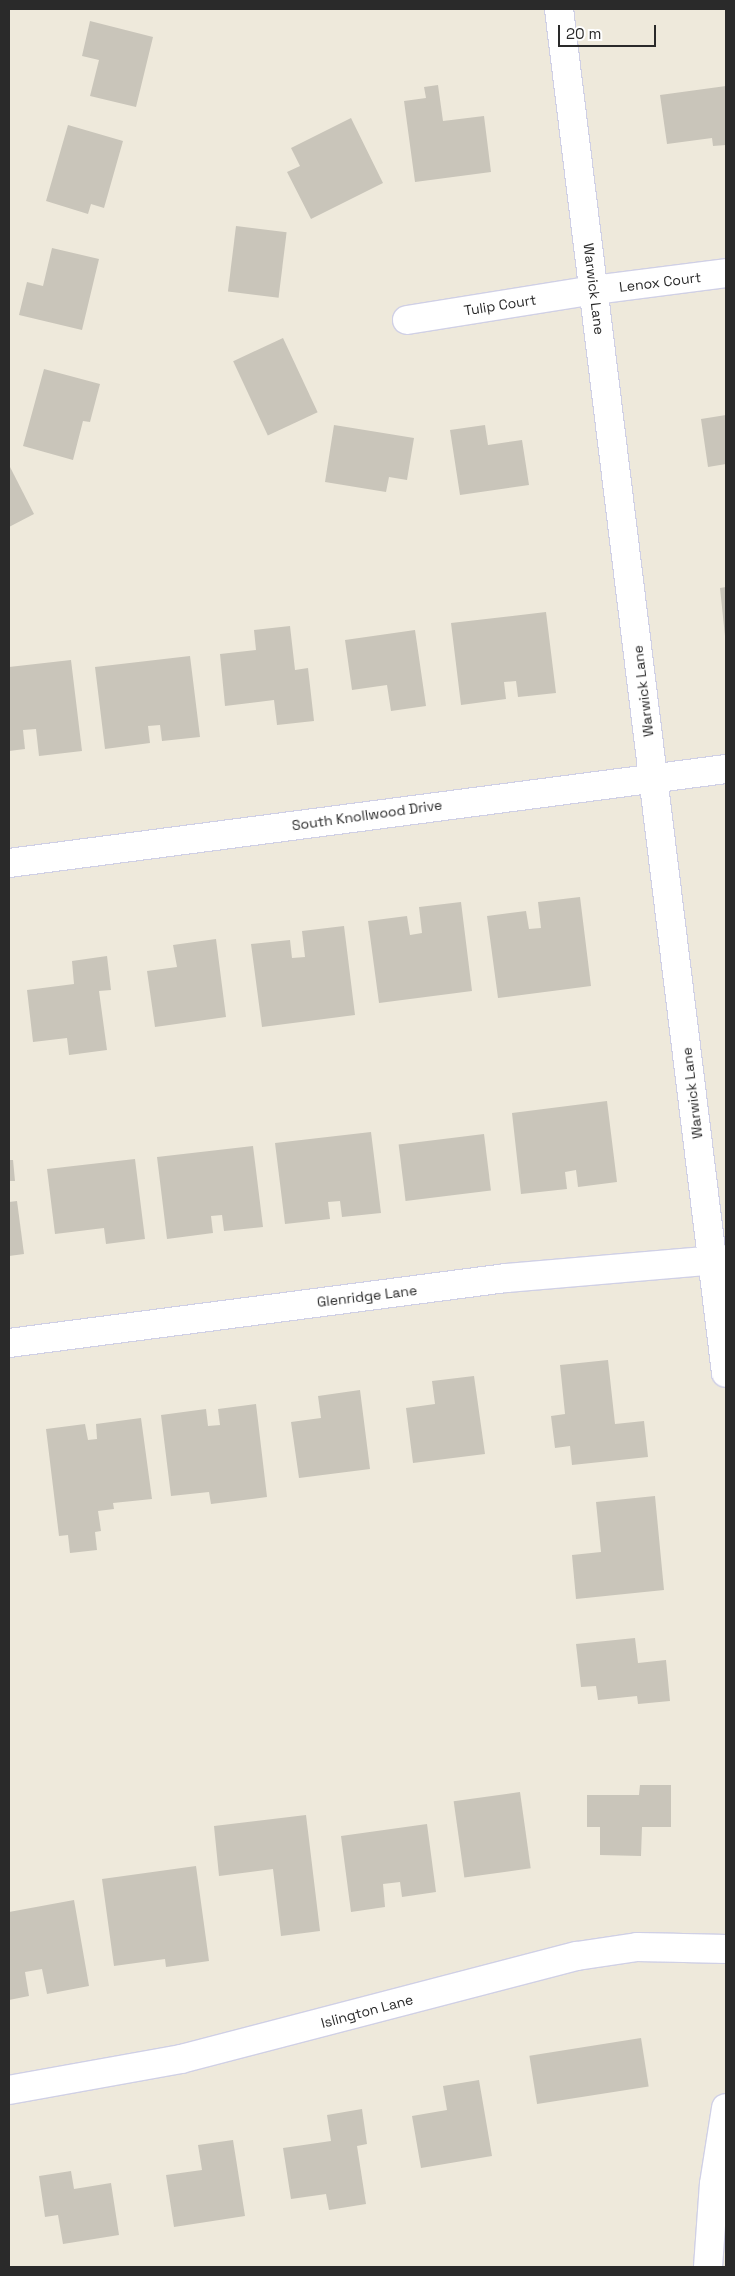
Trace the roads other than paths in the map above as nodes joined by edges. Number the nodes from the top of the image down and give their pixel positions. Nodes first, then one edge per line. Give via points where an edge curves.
1 (559, 9) edge
2 (726, 273) edge
3 (594, 290) junction
4 (407, 320) dead end
5 (726, 769) edge
6 (654, 777) junction
7 (9, 863) edge
8 (720, 1260) edge
9 (9, 1343) edge
10 (726, 1373) edge
11 (726, 1949) edge
12 (9, 2090) edge
13 (726, 2108) edge
14 (720, 2184) edge
15 (708, 2267) edge

1 - 3 street, Warwick Lane
2 - 3 street, Lenox Court
3 - 4 street, Tulip Court
3 - 6 street, Warwick Lane
5 - 6 street, South Knollwood Drive
6 - 7 street, South Knollwood Drive
6 - 8 street, Warwick Lane
8 - 9 street, Glenridge Lane via 506,1278
8 - 10 street, Warwick Lane
11 - 12 street, Islington Lane via 637,1947 577,1956 181,2059
13 - 14 street
14 - 15 street

